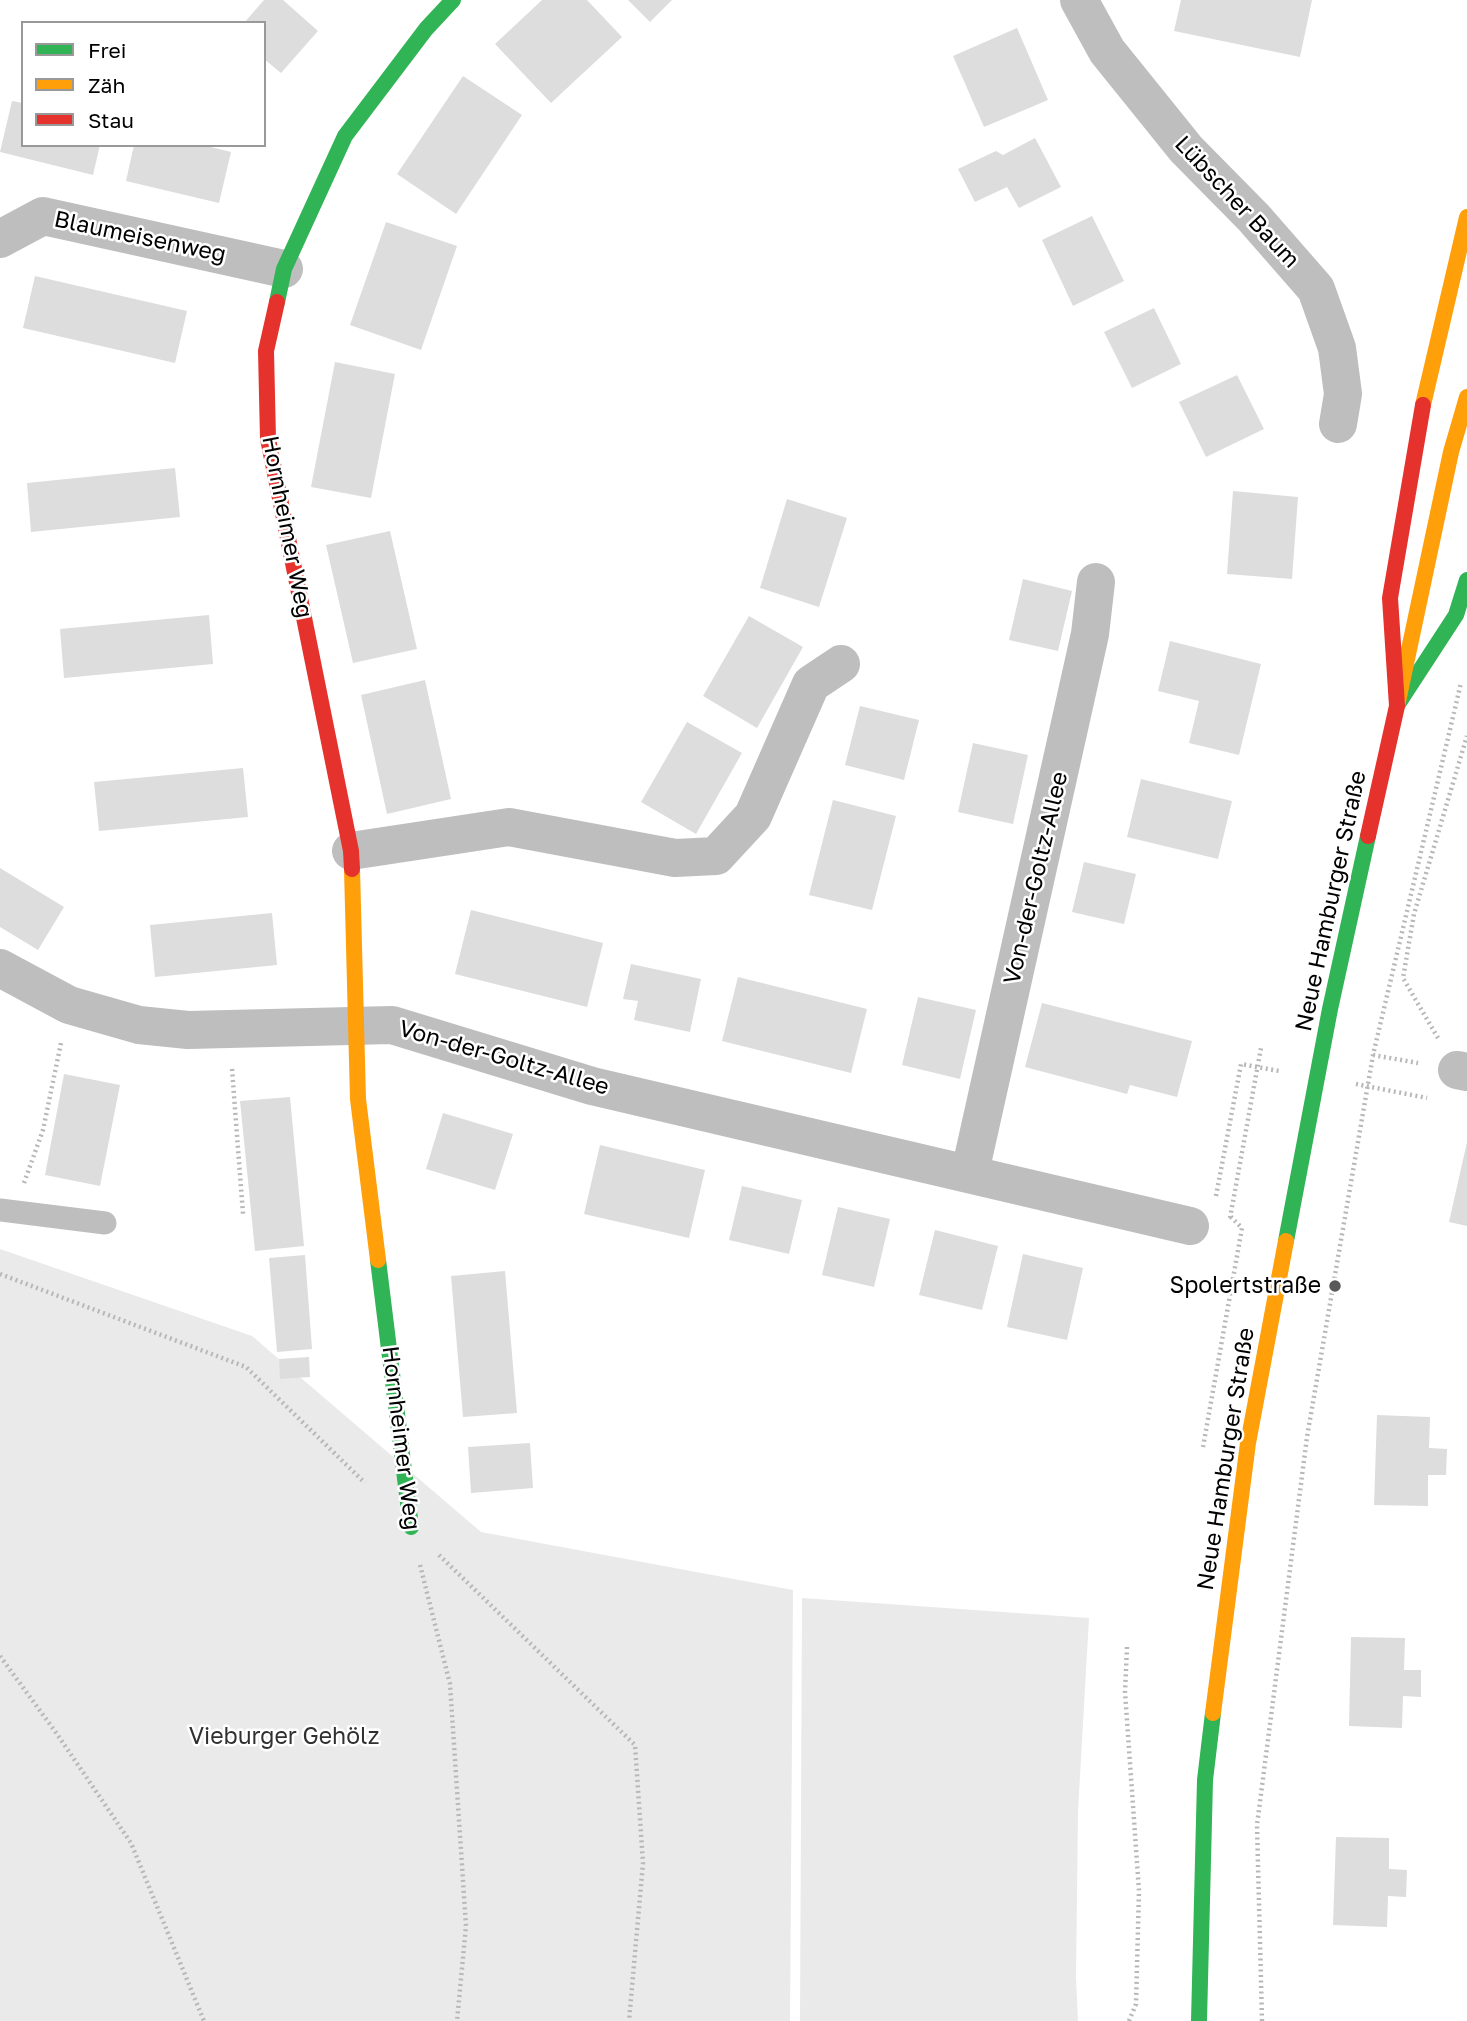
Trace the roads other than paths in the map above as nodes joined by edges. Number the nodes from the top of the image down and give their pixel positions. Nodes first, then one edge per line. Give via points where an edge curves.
1 (453, 0) edge
2 (1079, 0) edge
3 (1467, 217) edge
4 (0, 239) edge
5 (284, 269) junction
6 (1467, 397) edge
7 (1338, 424) dead end
8 (1467, 580) edge
9 (1096, 582) dead end
10 (841, 664) dead end
11 (1397, 706) junction
12 (351, 851) junction
13 (0, 968) edge
14 (358, 1025) junction
15 (970, 1172) junction
16 (7, 1212) edge
17 (105, 1223) dead end
18 (1190, 1226) road end
19 (411, 1527) road end
20 (1199, 2021) edge

1 - 5 main road, Hornheimer Weg via 345,136
2 - 7 street, Lübscher Baum via 1107,51 1186,149 1316,289 1337,348 1343,394
3 - 11 main road, Neue Hamburger Straße via 1429,374 1392,586
4 - 5 street, Blaumeisenweg via 43,216
5 - 12 main road, Hornheimer Weg via 266,351 268,439
6 - 11 main road
8 - 11 main road, Neue Hamburger Straße via 1456,615
9 - 15 street, Von-der-Goltz-Allee via 1090,634
10 - 12 street via 811,684 753,816 716,856 675,858 509,827
11 - 20 main road, Neue Hamburger Straße via 1330,1009 1236,1519 1205,1780
12 - 14 main road, Hornheimer Weg
13 - 14 street, Von-der-Goltz-Allee via 69,1005 139,1025 228,1029
14 - 15 street, Von-der-Goltz-Allee via 391,1025 592,1086
14 - 19 main road, Hornheimer Weg via 358,1099
15 - 18 street, Von-der-Goltz-Allee
16 - 17 lane

